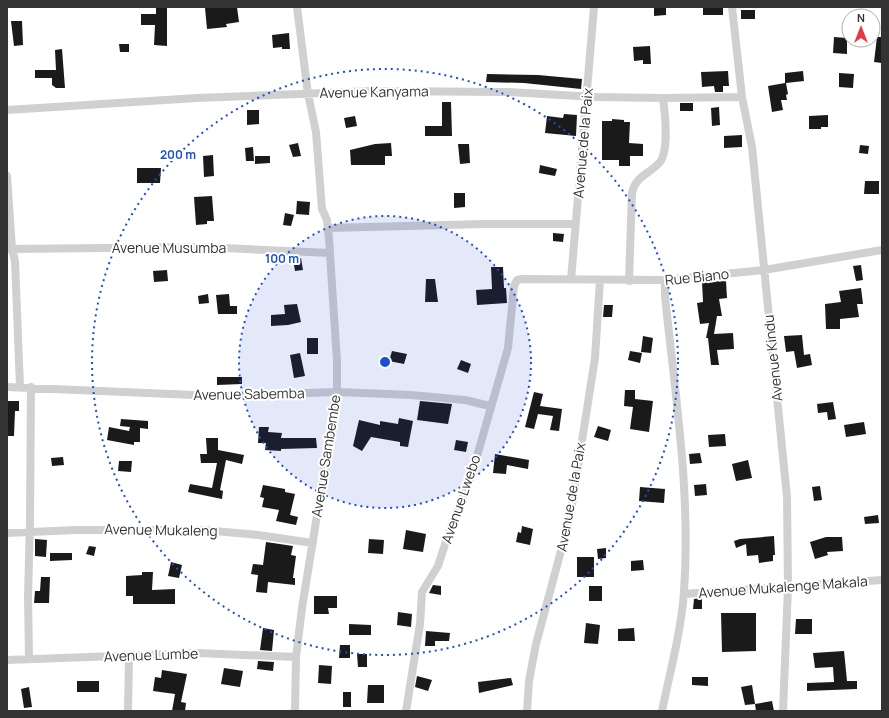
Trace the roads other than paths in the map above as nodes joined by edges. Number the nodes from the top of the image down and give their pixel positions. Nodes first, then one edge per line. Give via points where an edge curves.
1 (297, 7) edge
2 (594, 7) edge
3 (732, 7) edge
4 (308, 94) junction
5 (588, 96) junction
6 (742, 97) junction
7 (663, 98) junction
8 (7, 110) edge
9 (7, 176) edge
10 (575, 224) junction
11 (328, 228) junction
12 (10, 249) edge
13 (882, 250) edge
14 (330, 253) junction
15 (764, 270) junction
16 (571, 280) junction
17 (600, 280) junction
18 (665, 280) junction
19 (629, 281) junction
20 (514, 286) joint
21 (7, 387) edge
22 (20, 387) junction
23 (31, 387) junction
24 (337, 392) junction
25 (490, 406) junction
26 (7, 533) edge
27 (30, 533) junction
28 (313, 543) junction
29 (882, 580) edge
30 (788, 586) junction
31 (684, 594) junction
32 (130, 657) junction
33 (296, 657) junction
34 (29, 659) junction
35 (7, 660) edge
36 (128, 711) edge
37 (295, 711) edge
38 (406, 711) edge
39 (527, 711) edge
40 (662, 711) edge
41 (783, 711) edge

1 - 4 street, Avenue Sambembe
2 - 5 street, Avenue de la Paix
3 - 6 street, Avenue Kindu
4 - 5 street, Avenue Kanyama via 460,91
4 - 8 street, Avenue Kanyama via 189,98
4 - 11 street, Avenue Sambembe via 316,132 322,209
5 - 7 street, Avenue Kanyama
5 - 10 street, Avenue de la Paix
6 - 7 street, Avenue Kanyama
6 - 15 street, Avenue Kindu via 752,147
7 - 19 street via 664,154 660,162 633,186
9 - 12 street
10 - 11 street
10 - 16 street, Avenue de la Paix
11 - 14 street, Avenue Sambembe
12 - 14 street, Avenue Musumba via 204,247
12 - 22 street via 15,261
13 - 15 street, Rue Biano
14 - 24 street, Avenue Sambembe
15 - 18 street, Rue Biano
15 - 30 street, Avenue Kindu via 788,497
16 - 17 street, Rue Biano
16 - 20 street, Rue Biano via 522,279 517,280
17 - 19 street, Rue Biano
17 - 39 street, Avenue de la Paix via 595,358 570,517 536,644
18 - 19 street, Rue Biano
18 - 31 street via 665,302 676,379 684,497
20 - 25 street, Avenue Lwebo via 508,348
21 - 22 street, Avenue Sabemba
22 - 23 street, Avenue Sabemba
23 - 24 street, Avenue Sabemba via 216,396
23 - 27 street
24 - 25 street, Avenue Sabemba via 440,397
24 - 28 street, Avenue Sambembe
25 - 38 street, Avenue Lwebo via 463,498 438,566 423,588 418,644
26 - 27 street, Avenue Mukaleng
27 - 28 street, Avenue Mukaleng via 76,530 210,531
27 - 34 street
28 - 33 street, Avenue Sambembe
29 - 30 street, Avenue Mukalenge Makala
30 - 31 street, Avenue Mukalenge Makala
30 - 41 street, Avenue Kindu
31 - 40 street
32 - 33 street, Avenue Lumbe via 198,653
32 - 34 street, Avenue Lumbe
32 - 36 street
33 - 37 street, Avenue Sambembe
34 - 35 street, Avenue Lumbe

